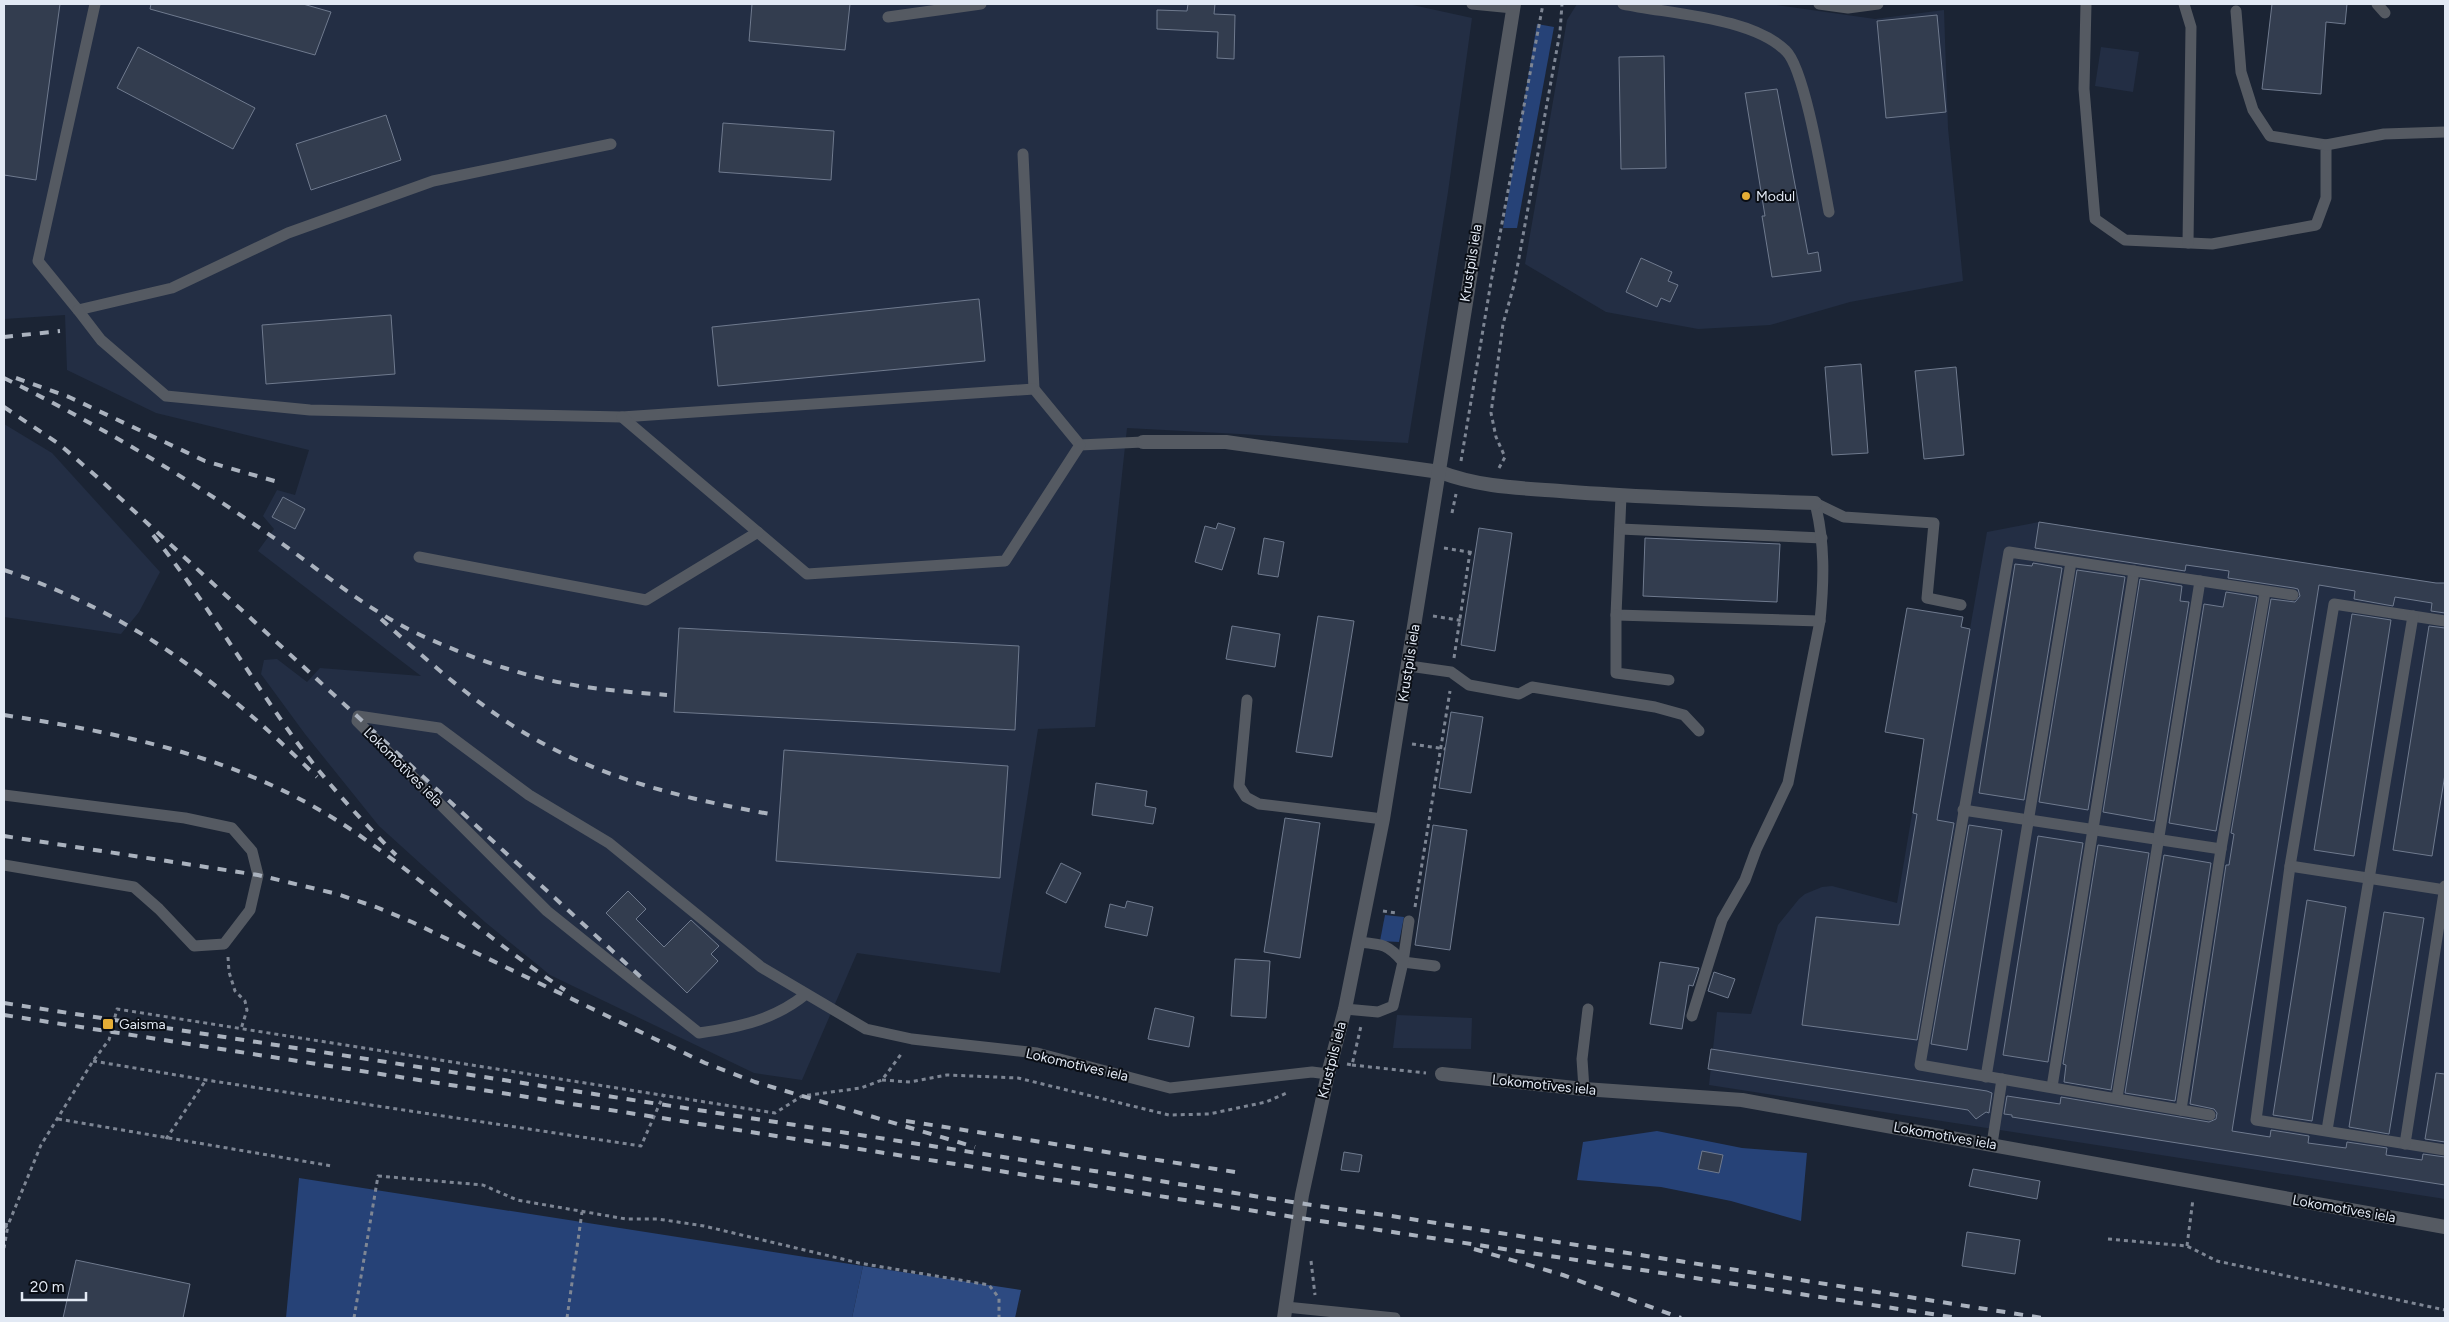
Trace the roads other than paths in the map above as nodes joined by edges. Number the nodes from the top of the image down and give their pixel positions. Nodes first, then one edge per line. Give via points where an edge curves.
1 (95, 4) edge
2 (981, 4) edge
3 (1472, 4) edge
4 (1623, 4) edge
5 (1819, 4) edge
6 (1878, 4) edge
7 (2086, 4) edge
8 (2184, 4) edge
9 (2377, 4) edge
10 (1513, 6) edge
11 (2236, 10) dead end
12 (2385, 13) dead end
13 (888, 17) dead end
14 (2445, 132) edge
15 (611, 144) dead end
16 (2326, 144) junction
17 (1023, 154) dead end
18 (1829, 212) dead end
19 (2188, 242) junction
20 (78, 310) junction
21 (1034, 390) junction
22 (622, 417) junction
23 (1143, 442) joint
24 (1080, 445) junction
25 (1440, 472) junction
26 (1621, 496) junction
27 (1815, 503) junction
28 (1620, 529) junction
29 (758, 532) junction
30 (1822, 538) junction
31 (419, 557) dead end
32 (2071, 562) junction
33 (2134, 571) junction
34 (2200, 581) junction
35 (2264, 592) junction
36 (2293, 595) dead end
37 (1961, 605) dead end
38 (1616, 615) junction
39 (2413, 616) junction
40 (1820, 621) junction
41 (2445, 621) edge
42 (1409, 666) junction
43 (1668, 680) dead end
44 (1246, 700) dead end
45 (1699, 731) dead end
46 (4, 794) edge
47 (1963, 810) junction
48 (1383, 819) junction
49 (2028, 820) junction
50 (2093, 829) junction
51 (2159, 838) junction
52 (2221, 849) junction
53 (4, 865) edge
54 (2290, 866) junction
55 (2371, 878) junction
56 (2445, 886) edge
57 (2445, 890) edge
58 (1409, 921) road end
59 (1359, 942) junction
60 (1403, 962) junction
61 (1435, 966) dead end
62 (806, 994) junction
63 (1588, 1009) dead end
64 (1345, 1010) junction
65 (1692, 1016) dead end
66 (1328, 1074) junction
67 (1442, 1074) road end
68 (1986, 1077) junction
69 (2002, 1080) junction
70 (2052, 1087) junction
71 (1584, 1090) junction
72 (2117, 1098) junction
73 (2181, 1110) junction
74 (2210, 1115) dead end
75 (2327, 1130) junction
76 (1992, 1144) junction
77 (2405, 1144) junction
78 (2445, 1150) edge
79 (2445, 1227) edge
80 (1285, 1313) edge
81 (1395, 1318) edge

1 - 20 lane via 38,261
2 - 13 lane
3 - 10 lane
4 - 18 lane via 1744,27 1765,36 1787,52 1800,79
5 - 6 lane via 1848,8
7 - 19 lane via 2084,89 2095,219 2125,240
8 - 19 lane via 2191,27
9 - 12 lane
10 - 25 street, Krustpils iela
11 - 16 lane via 2241,72 2253,110 2270,136
14 - 16 lane via 2384,134
15 - 20 lane via 433,181 288,233 172,288
16 - 19 lane via 2326,198 2316,225 2212,244
17 - 21 lane
20 - 22 lane via 101,340 166,396 310,410
21 - 22 lane
21 - 24 lane
22 - 29 lane
23 - 24 lane
23 - 25 street via 1226,442
24 - 29 lane via 1005,561 807,574
25 - 26 street via 1490,485
25 - 42 street, Krustpils iela
26 - 27 street
26 - 28 lane
27 - 30 lane
27 - 37 lane via 1844,517 1934,523 1927,598
28 - 30 lane
28 - 38 lane
29 - 31 lane via 646,600
30 - 40 lane
32 - 33 lane
32 - 47 lane via 2010,552
32 - 49 lane
33 - 34 lane
33 - 50 lane
34 - 35 lane
34 - 51 lane
35 - 36 lane
35 - 52 lane
38 - 40 lane
38 - 43 lane via 1616,673
39 - 41 lane
39 - 54 lane via 2334,604
39 - 55 lane
40 - 65 lane via 1788,783 1745,880 1722,920
42 - 45 lane via 1451,672 1469,685 1519,694 1532,687 1655,707 1684,715
42 - 48 street, Krustpils iela
44 - 48 lane via 1239,786 1246,797 1259,804
46 - 53 lane via 185,818 232,828 252,851 258,875 250,910 224,944 194,946 134,886
47 - 49 lane
47 - 68 lane via 1920,1065
48 - 59 street, Krustpils iela
49 - 50 lane
49 - 68 lane
50 - 51 lane
50 - 70 lane
51 - 52 lane
51 - 72 lane
52 - 73 lane
54 - 55 lane
54 - 75 lane via 2256,1120
55 - 57 lane
55 - 75 lane
56 - 57 lane
57 - 77 lane
58 - 60 lane
59 - 60 lane via 1393,949
59 - 64 street, Krustpils iela
60 - 61 lane
60 - 64 lane via 1393,1006 1378,1012
62 - 62 lane, Lokomotīves iela via 760,967 609,843 529,795 439,728 358,716 357,721 547,911 700,1033 742,1026 788,1008
62 - 66 lane, Lokomotīves iela via 866,1028 912,1039 1036,1053 1170,1088 1312,1072
63 - 71 lane via 1582,1059
64 - 66 street, Krustpils iela
66 - 80 street, Krustpils iela via 1294,1248
67 - 71 street, Lokomotīves iela
68 - 69 lane
69 - 70 lane
69 - 76 lane
70 - 72 lane
71 - 76 street, Lokomotīves iela via 1742,1100
72 - 73 lane
73 - 74 lane
75 - 77 lane
76 - 79 street, Lokomotīves iela
77 - 78 lane
80 - 81 lane via 1316,1311

